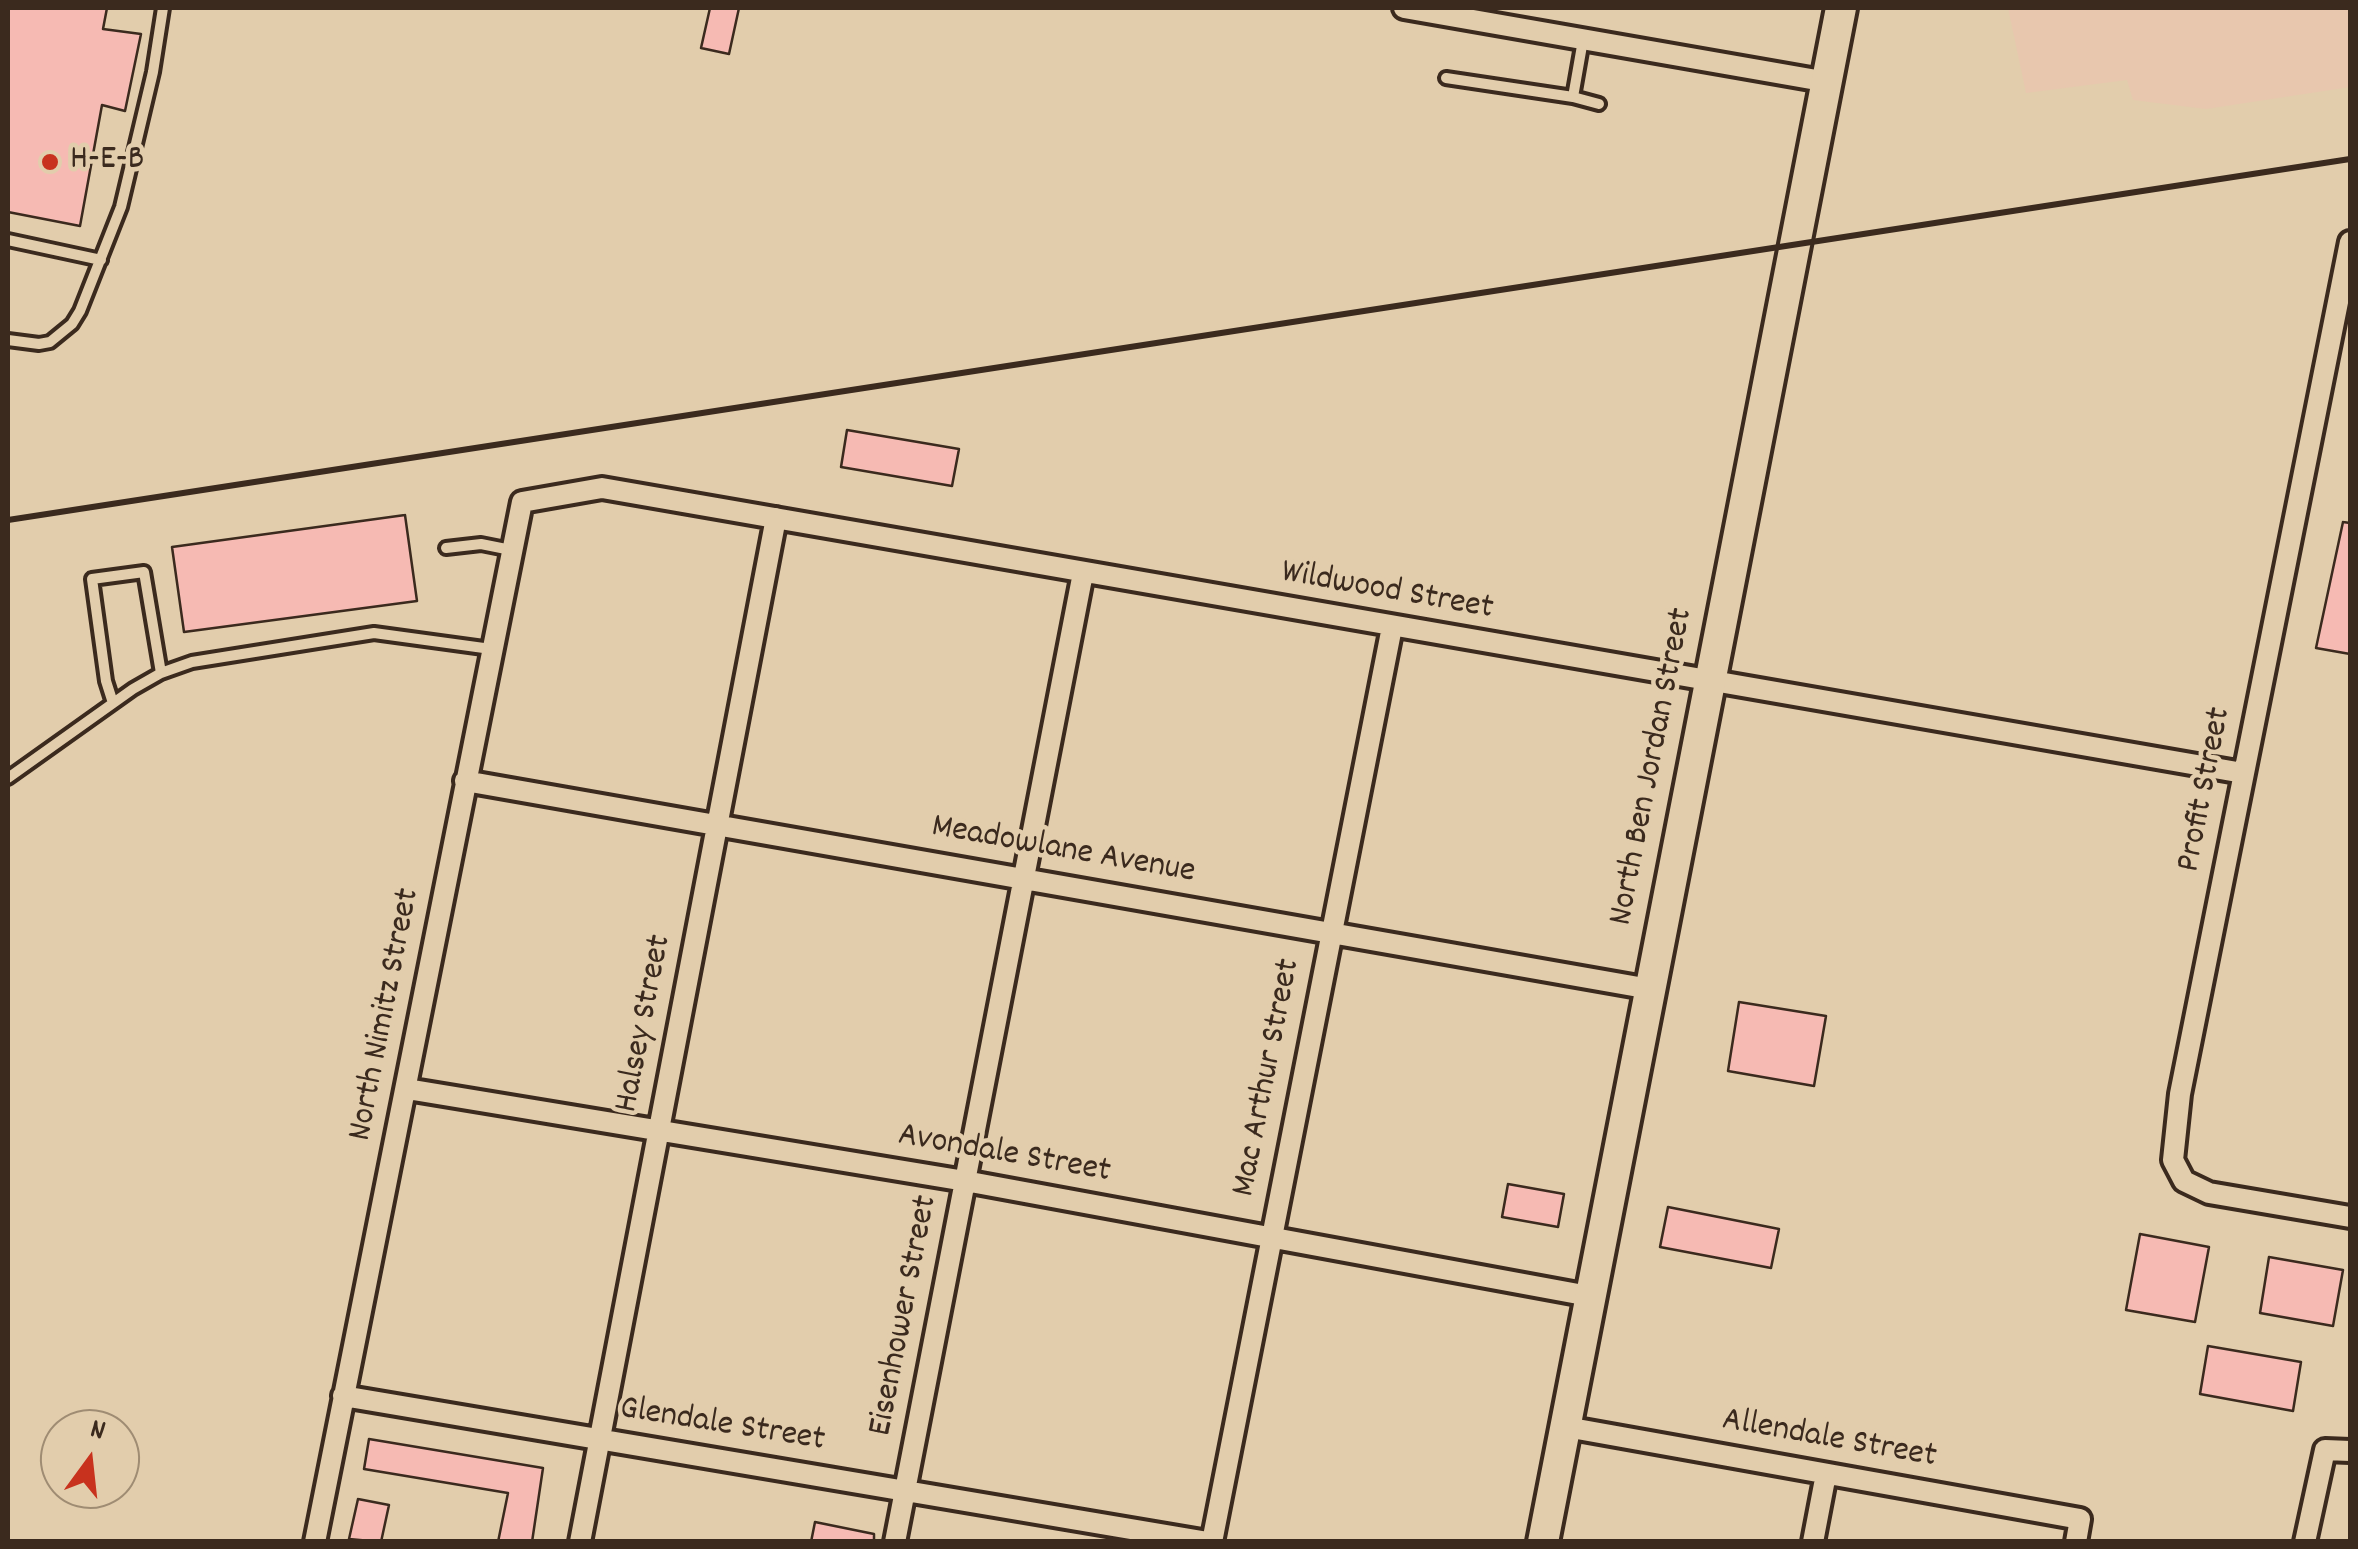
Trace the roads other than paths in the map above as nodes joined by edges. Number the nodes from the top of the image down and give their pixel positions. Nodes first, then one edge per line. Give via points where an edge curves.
1 (163, 8) edge
2 (1404, 8) edge
3 (1841, 8) edge
4 (1584, 39) junction
5 (1446, 78) dead end
6 (1828, 82) junction
7 (1573, 97) junction
8 (1599, 104) dead end
9 (8, 240) edge
10 (2350, 242) edge
11 (100, 260) junction
12 (8, 340) edge
13 (522, 502) joint
14 (776, 518) junction
15 (446, 548) dead end
16 (512, 550) junction
17 (1083, 573) junction
18 (1392, 627) junction
19 (491, 649) junction
20 (161, 674) junction
21 (1708, 681) junction
22 (113, 703) junction
23 (2243, 773) junction
24 (8, 778) edge
25 (464, 781) junction
26 (716, 827) junction
27 (1026, 878) junction
28 (1330, 932) junction
29 (1650, 989) junction
30 (407, 1088) junction
31 (659, 1130) junction
32 (965, 1181) junction
33 (2350, 1217) edge
34 (1272, 1236) junction
35 (1589, 1296) junction
36 (344, 1396) junction
37 (1566, 1427) junction
38 (599, 1440) junction
39 (2350, 1452) edge
40 (1826, 1474) junction
41 (905, 1490) junction
42 (315, 1542) edge
43 (580, 1542) edge
44 (895, 1542) edge
45 (1210, 1542) edge
46 (1543, 1542) edge
47 (1813, 1542) edge
48 (2076, 1542) edge
49 (2305, 1542) edge

1 - 11 lane via 121,208
2 - 4 street
3 - 6 street, North Ben Jordan Street
4 - 6 street
4 - 7 lane
5 - 7 lane
6 - 21 street, North Ben Jordan Street
7 - 8 lane
9 - 11 lane
10 - 23 street, Profit Street
11 - 12 lane via 72,324 50,342
13 - 14 street, Wildwood Street via 602,488
13 - 16 street, North Nimitz Street
14 - 17 street, Wildwood Street
14 - 26 street, Halsey Street
15 - 16 lane via 482,544
16 - 19 street, North Nimitz Street
17 - 18 street, Wildwood Street
17 - 27 street, Eisenhower Street
18 - 21 street, Wildwood Street
18 - 28 street, Mac Arthur Street
19 - 20 lane via 374,633 192,662
19 - 25 street, North Nimitz Street
20 - 22 lane
20 - 22 lane via 144,572 92,579
21 - 23 street, Wildwood Street
21 - 29 street, North Ben Jordan Street
22 - 24 lane
23 - 33 street, Profit Street via 2172,1160 2184,1180 2209,1193
25 - 26 street, Meadowlane Avenue
25 - 30 street, North Nimitz Street
26 - 27 street, Meadowlane Avenue
26 - 31 street, Halsey Street
27 - 28 street, Meadowlane Avenue
27 - 32 street, Eisenhower Street
28 - 29 street, Meadowlane Avenue
28 - 34 street, Mac Arthur Street
29 - 35 street, North Ben Jordan Street
30 - 31 street, Avondale Street
30 - 36 street, North Nimitz Street
31 - 32 street, Avondale Street
31 - 38 street, Halsey Street
32 - 34 street, Avondale Street
32 - 41 street, Eisenhower Street
34 - 35 street, Avondale Street
34 - 45 street, Mac Arthur Street
35 - 37 street, North Ben Jordan Street
36 - 38 street, Glendale Street
36 - 42 street, North Nimitz Street
37 - 40 street, Allendale Street
37 - 46 street, North Ben Jordan Street
38 - 41 street, Glendale Street
38 - 43 street, Halsey Street
39 - 49 street via 2326,1450
40 - 47 street
40 - 48 street, Allendale Street via 2080,1519
41 - 44 street, Eisenhower Street
41 - 45 street, Glendale Street

